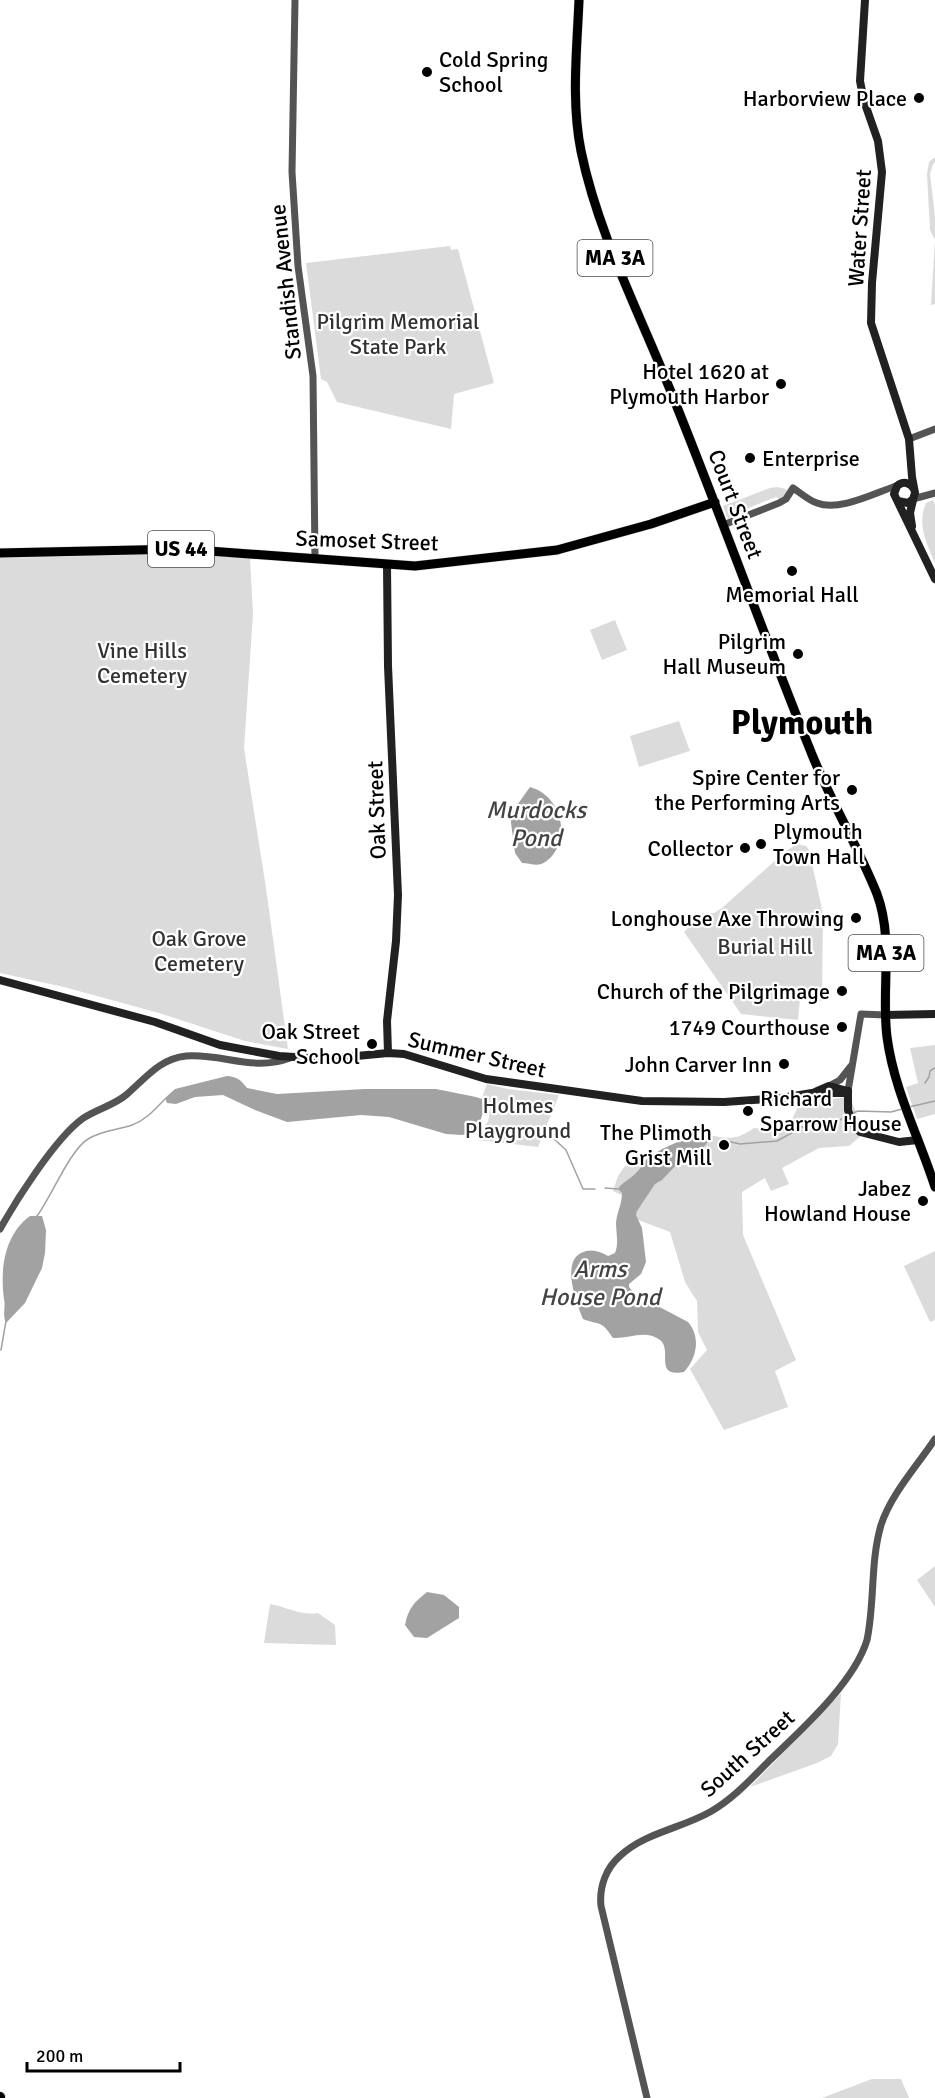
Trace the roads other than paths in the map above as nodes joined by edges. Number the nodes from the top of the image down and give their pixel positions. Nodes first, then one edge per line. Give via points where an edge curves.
1 (296, 0) edge
2 (579, 0) edge
3 (866, 0) edge
4 (935, 429) edge
5 (909, 439) junction
6 (910, 456) junction
7 (899, 484) junction
8 (935, 493) edge
9 (873, 494) junction
10 (914, 496) junction
11 (896, 499) junction
12 (715, 502) junction
13 (723, 525) junction
14 (914, 532) junction
15 (0, 547) edge
16 (47, 552) junction
17 (0, 553) edge
18 (315, 559) junction
19 (387, 565) junction
20 (935, 579) edge
21 (0, 980) edge
22 (935, 1014) edge
23 (885, 1015) junction
24 (388, 1053) junction
25 (292, 1057) junction
26 (852, 1064) junction
27 (829, 1086) junction
28 (848, 1091) junction
29 (813, 1093) junction
30 (848, 1110) junction
31 (918, 1140) junction
32 (932, 1167) edge
33 (935, 1187) edge
34 (0, 1229) edge
35 (935, 1439) edge
36 (647, 2098) edge

1 - 18 street, Standish Avenue via 292,172 313,376
2 - 12 main road, Court Street / MA 3A via 576,111 588,178 607,239
3 - 5 main road, Water Street via 860,81 878,141 882,172 871,323
4 - 5 street
5 - 6 main road, Water Street
6 - 7 main road, Water Street
6 - 10 main road, Water Street
7 - 9 street
7 - 10 main road via 908,483
7 - 11 main road via 894,492
8 - 10 street
9 - 11 street via 889,493
9 - 13 street via 831,506 817,503 793,488 786,499
10 - 11 main road via 906,504
10 - 14 main road, Water Street via 910,513
11 - 14 main road, Water Street
12 - 13 main road, Court Street / MA 3A
12 - 19 main road, Samoset Street / US 44 via 544,553 416,566
13 - 23 main road, Court Street / MA 3A via 823,782 879,899 886,928
14 - 20 main road, Water Street
15 - 16 main road, Samoset Street / US 44
16 - 17 main road, Samoset Street / US 44
16 - 18 main road, Samoset Street / US 44 via 183,549
18 - 19 main road, Samoset Street / US 44
19 - 24 main road, Oak Street via 398,895 387,1021
21 - 25 main road, Summer Street via 155,1022 220,1045
22 - 23 main road
23 - 26 street via 861,1014
23 - 31 main road, MA 3A via 901,1096
24 - 25 main road, Summer Street via 342,1058
24 - 29 main road, Summer Street via 411,1055 486,1079 622,1099 724,1102
25 - 34 street via 254,1064 188,1056 164,1062 120,1100 86,1116 72,1128
26 - 27 street via 840,1080
26 - 28 street
27 - 28 main road
27 - 29 main road, Summer Street
28 - 29 main road, Summer Street
28 - 30 main road
29 - 30 main road via 836,1100
30 - 31 main road via 860,1132 899,1142
31 - 32 main road, MA 3A
32 - 33 main road, MA 3A
35 - 36 street, South Street via 884,1519 875,1556 867,1640 844,1681 728,1801 631,1847 617,1858 607,1874 601,1893 602,1911

